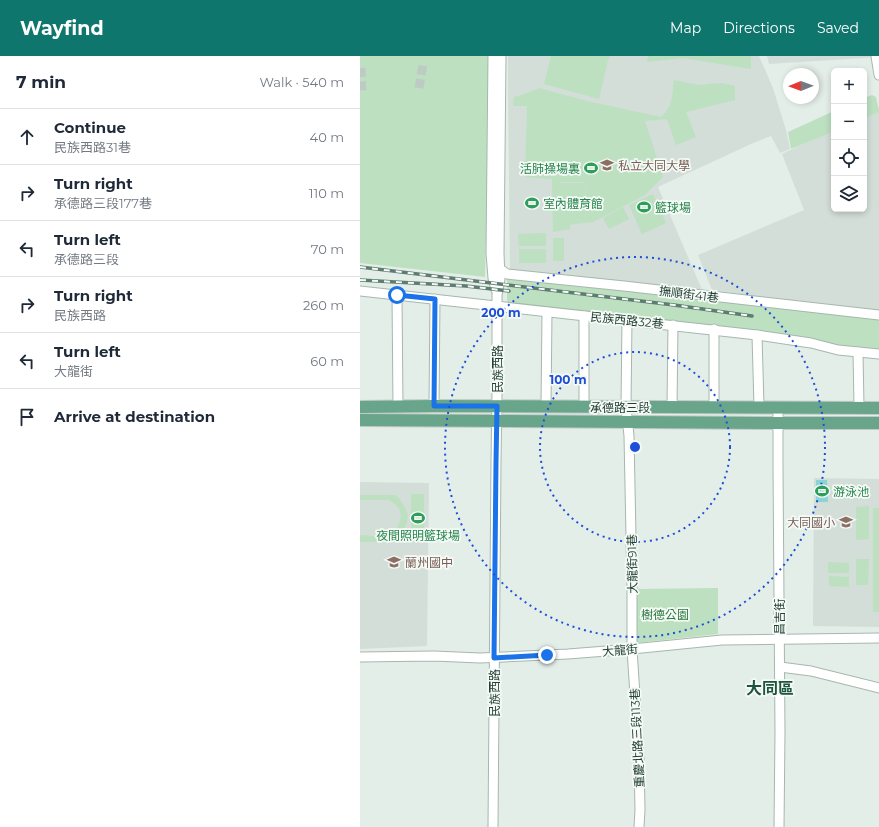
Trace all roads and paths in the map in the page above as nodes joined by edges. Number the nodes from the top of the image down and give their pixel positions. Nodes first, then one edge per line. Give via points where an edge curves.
1 (493, 56) edge
2 (501, 56) edge
3 (876, 56) edge
4 (879, 75) edge
5 (510, 266) dead end
6 (500, 269) junction
7 (360, 291) edge
8 (397, 295) junction
9 (497, 295) junction
10 (435, 299) junction
11 (497, 306) junction
12 (547, 312) junction
13 (584, 316) junction
14 (879, 316) edge
15 (627, 320) junction
16 (672, 325) junction
17 (714, 329) junction
18 (757, 334) junction
19 (858, 352) junction
20 (879, 354) edge
21 (434, 406) junction
22 (497, 406) junction
23 (360, 407) edge
24 (398, 407) junction
25 (546, 407) junction
26 (584, 407) junction
27 (626, 407) junction
28 (672, 407) junction
29 (714, 407) junction
30 (759, 407) junction
31 (778, 407) junction
32 (859, 408) junction
33 (879, 408) edge
34 (360, 420) edge
35 (496, 421) junction
36 (628, 422) junction
37 (778, 423) junction
38 (879, 423) edge
39 (879, 638) edge
40 (779, 639) junction
41 (632, 650) junction
42 (360, 658) edge
43 (494, 658) junction
44 (780, 667) junction
45 (879, 688) edge
46 (493, 827) edge
47 (640, 827) edge
48 (779, 827) edge

1 - 9 street, 民族西路 via 491,253
2 - 6 street, 民族西路
3 - 4 street
5 - 6 street
6 - 9 street, 民族西路
6 - 14 street, 撫順街41巷 via 507,274
7 - 8 street, 民族西路32巷
8 - 10 street, 民族西路32巷
8 - 24 street
9 - 11 street, 民族西路
10 - 11 street, 民族西路32巷
10 - 21 street
11 - 12 street, 民族西路32巷
11 - 22 street, 民族西路
12 - 13 street, 民族西路32巷
12 - 25 street
13 - 15 street, 民族西路32巷
13 - 26 street
15 - 16 street, 民族西路32巷
15 - 27 street, 大龍街91巷
16 - 17 street, 民族西路32巷
16 - 28 street
17 - 18 street, 民族西路32巷
17 - 29 street
18 - 19 street, 民族西路32巷
18 - 30 street
19 - 20 street, 民族西路32巷
19 - 32 street
21 - 22 main road, 承德路三段
21 - 24 main road, 承德路三段
22 - 25 main road, 承德路三段
22 - 35 street, 民族西路
23 - 24 main road, 承德路三段
25 - 26 main road, 承德路三段
26 - 27 main road, 承德路三段
27 - 28 main road, 承德路三段
27 - 36 street, 大龍街91巷
28 - 29 main road, 承德路三段
29 - 30 main road, 承德路三段
30 - 31 main road, 承德路三段
31 - 32 main road, 承德路三段
31 - 37 street, 昌吉街
32 - 33 main road, 承德路三段
34 - 35 main road, 承德路三段
35 - 36 main road, 承德路三段
35 - 43 street, 民族西路
36 - 37 main road, 承德路三段
36 - 41 street, 大龍街91巷
37 - 38 main road, 承德路三段
37 - 40 street, 昌吉街
39 - 40 street, 大龍街
40 - 41 street, 大龍街 via 722,640
40 - 44 street, 昌吉街
41 - 43 street, 大龍街
41 - 47 street, 重慶北路三段113巷 via 639,758
42 - 43 street, 大龍街
43 - 46 street, 民族西路
44 - 45 street via 811,671
44 - 48 street, 昌吉街

